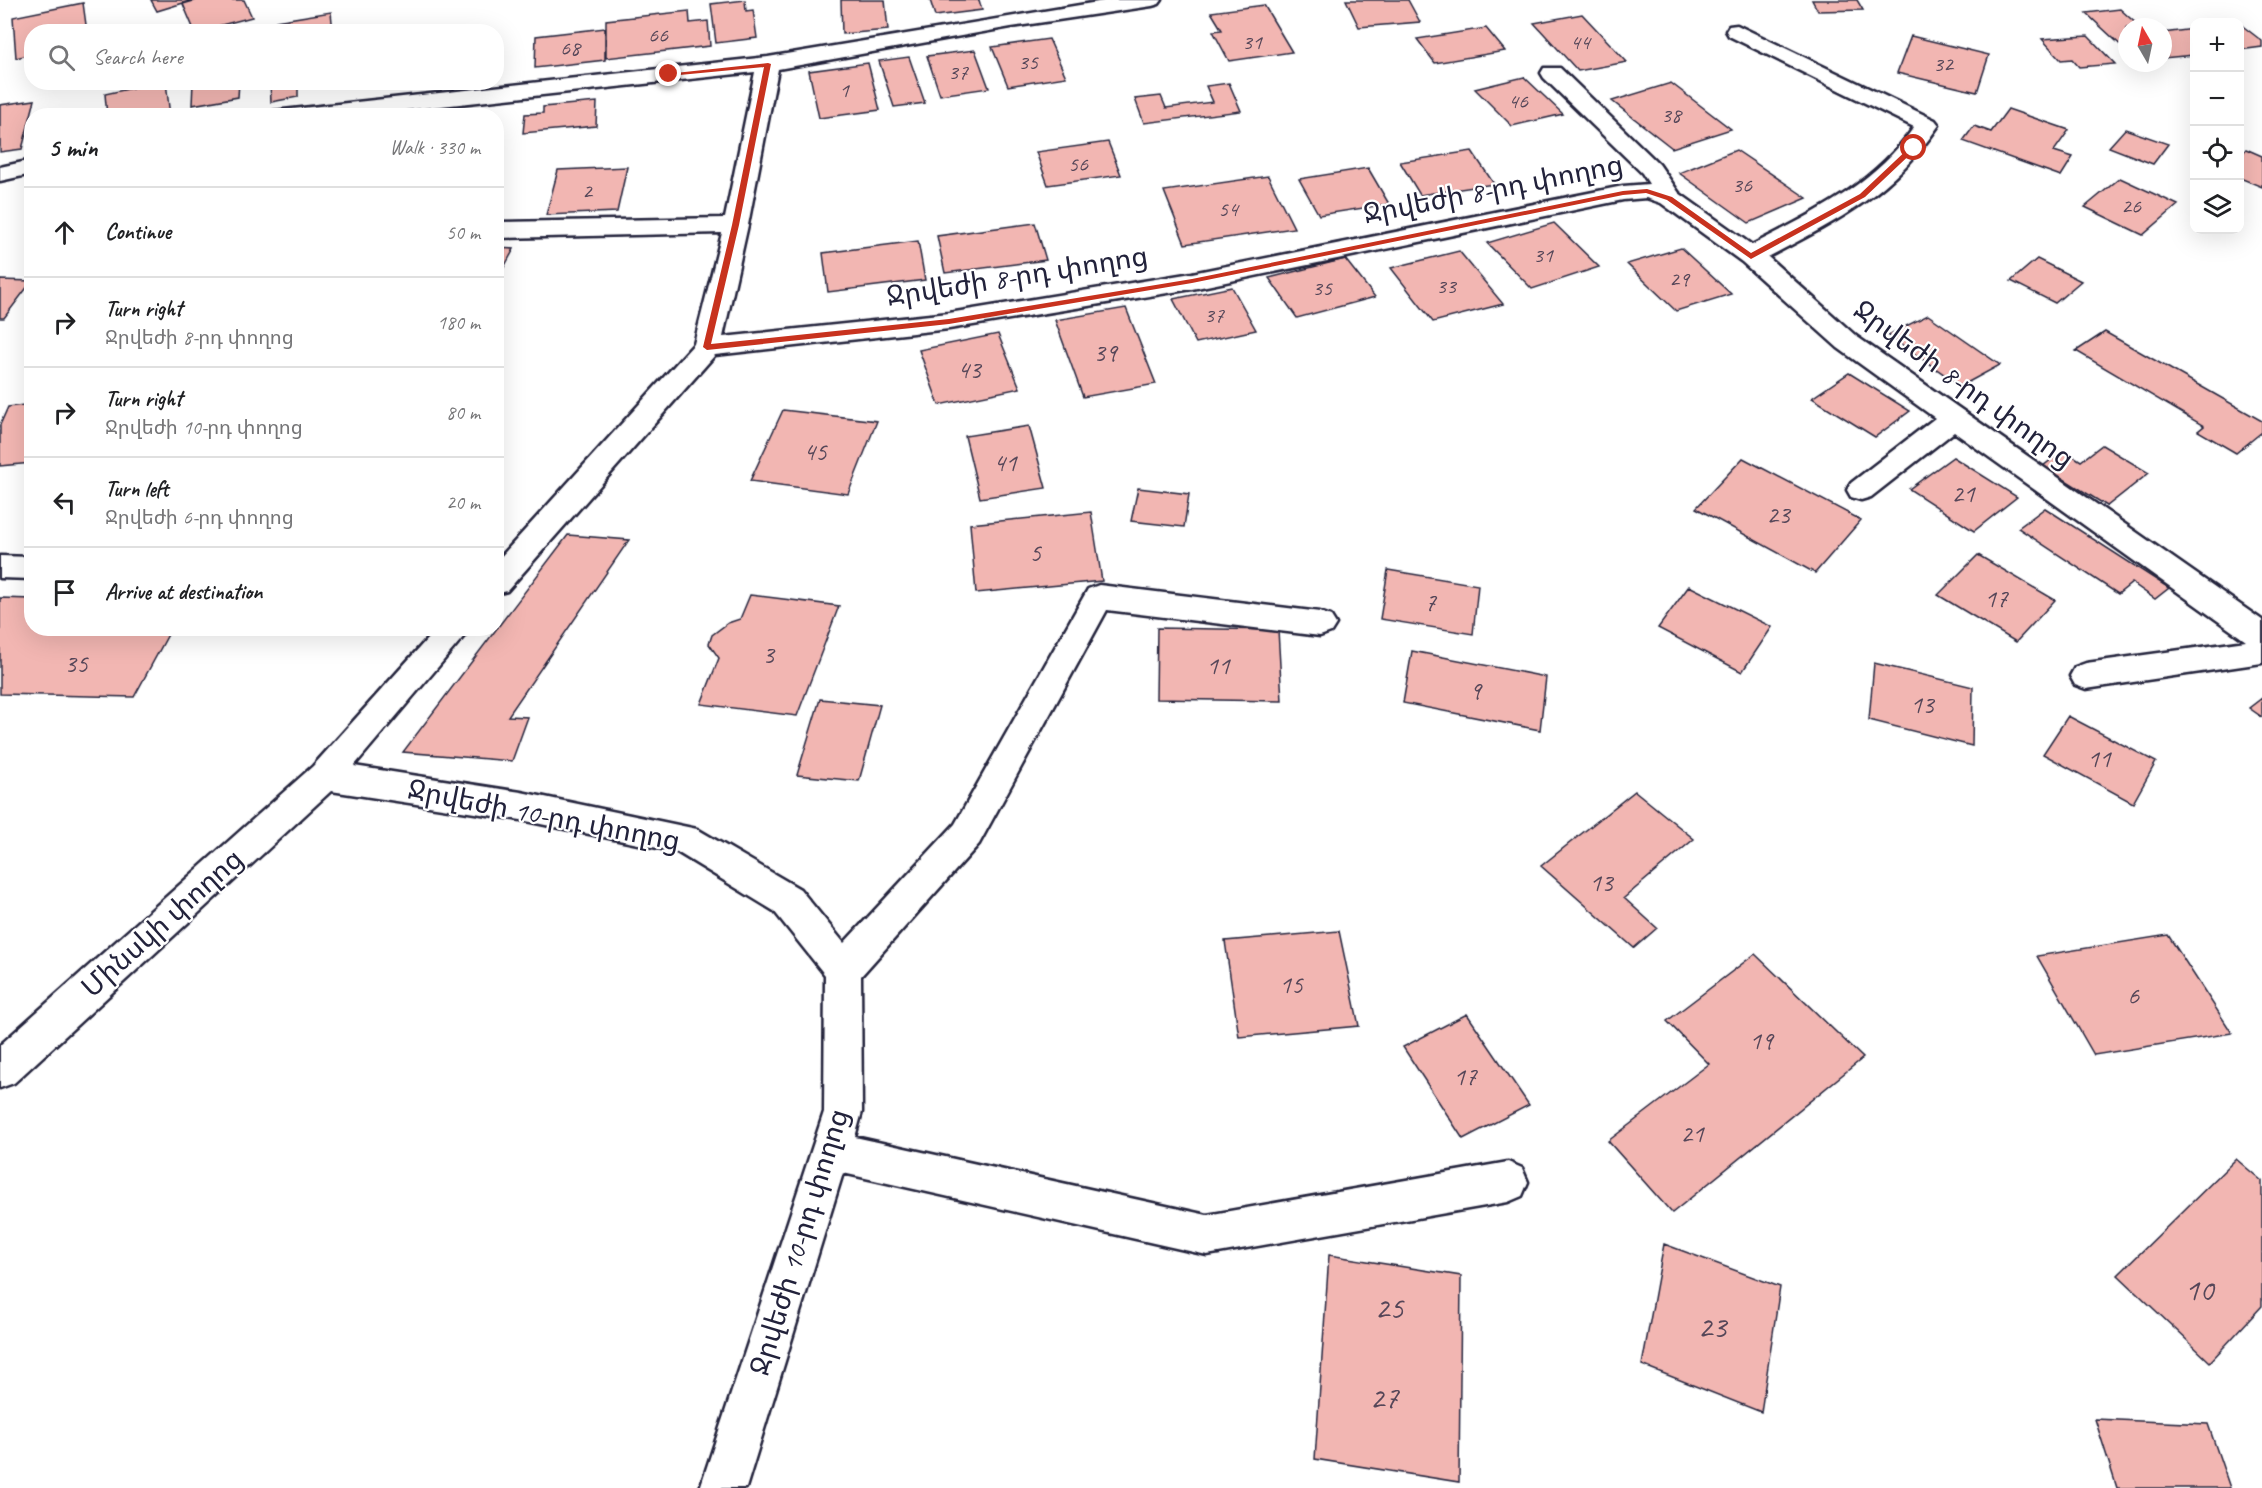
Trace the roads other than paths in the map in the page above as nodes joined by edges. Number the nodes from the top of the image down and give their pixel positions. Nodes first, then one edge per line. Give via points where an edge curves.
1 (1003, 0) edge
2 (1152, 0) edge
3 (1011, 21) junction
4 (1737, 31) dead end
5 (768, 64) junction
6 (1552, 73) dead end
7 (357, 108) edge
8 (24, 169) edge
9 (0, 174) edge
10 (1670, 198) junction
11 (736, 225) junction
12 (504, 230) edge
13 (1751, 256) junction
14 (707, 347) junction
15 (1953, 418) junction
16 (1861, 490) dead end
17 (0, 567) edge
18 (24, 568) edge
19 (504, 574) edge
20 (1320, 624) dead end
21 (449, 636) edge
22 (2262, 636) edge
23 (2262, 651) edge
24 (2086, 676) dead end
25 (325, 776) junction
26 (843, 970) junction
27 (0, 1070) edge
28 (830, 1151) junction
29 (1508, 1182) dead end
30 (723, 1488) edge

1 - 3 street
2 - 3 street
3 - 5 street
4 - 13 street via 1927,125 1914,148 1863,196
5 - 7 street
5 - 11 street
6 - 10 street via 1651,169
8 - 9 street
10 - 13 street, Ջրվեժի 8-րդ փողոց
10 - 14 street, Ջրվեժի 8-րդ փողոց via 1647,191 1623,193 1157,287 949,321
11 - 12 street
11 - 14 street
13 - 15 street, Ջրվեժի 8-րդ փողոց via 1847,342
14 - 19 street
15 - 16 street
15 - 22 street, Ջրվեժի 8-րդ փողոց
17 - 18 street
20 - 26 street via 1099,597 968,834
21 - 25 street
23 - 24 street
25 - 26 street, Ջրվեժի 10-րդ փողոց via 520,806 685,839 787,900
25 - 27 street, Մինսկի փողոց
26 - 28 street, Ջրվեժի 10-րդ փողոց via 843,1112
28 - 29 street via 1207,1235
28 - 30 street, Ջրվեժի 10-րդ փողոց

